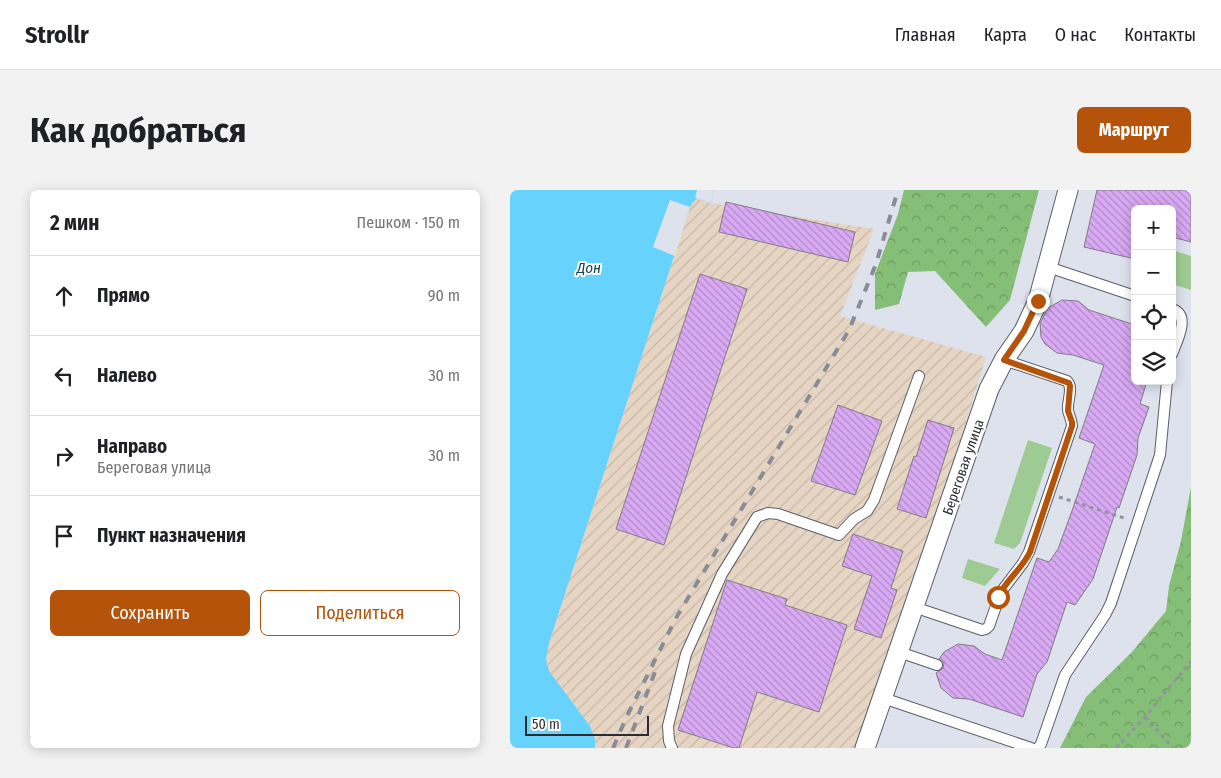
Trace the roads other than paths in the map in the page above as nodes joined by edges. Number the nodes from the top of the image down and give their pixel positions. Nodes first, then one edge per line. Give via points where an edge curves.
1 (1068, 190) edge
2 (1048, 267) junction
3 (1132, 295) edge
4 (1176, 310) edge
5 (1176, 343) edge
6 (1004, 360) junction
7 (919, 376) dead end
8 (1167, 385) edge
9 (914, 607) junction
10 (899, 652) junction
11 (937, 665) dead end
12 (883, 698) junction
13 (672, 748) edge
14 (865, 748) edge
15 (1031, 748) edge
16 (1038, 748) edge

1 - 2 street, Береговая улица
2 - 3 lane
2 - 6 street, Береговая улица via 1036,318
4 - 5 lane via 1182,315 1183,323
6 - 9 street, Береговая улица via 989,390
6 - 9 lane via 1070,386 1068,411 1072,426 1030,552 1001,592 986,629
7 - 13 lane via 868,511 839,535 778,514 757,517 722,574 686,654 668,726 668,741
8 - 16 lane via 1160,455 1109,608 1065,675
9 - 10 street, Береговая улица
10 - 11 lane
10 - 12 street, Береговая улица
12 - 14 street, Береговая улица
12 - 15 lane

